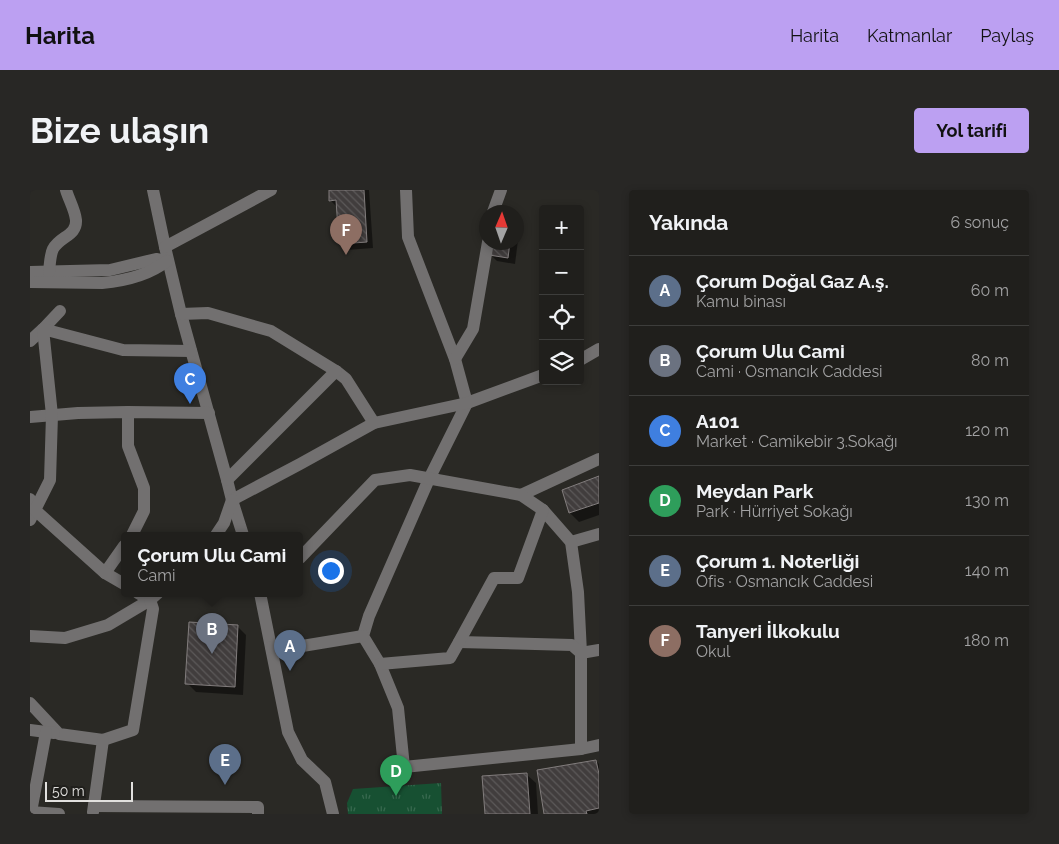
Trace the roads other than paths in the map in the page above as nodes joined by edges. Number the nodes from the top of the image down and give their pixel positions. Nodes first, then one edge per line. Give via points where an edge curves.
1 (66, 190) edge
2 (153, 190) edge
3 (271, 190) edge
4 (406, 190) edge
5 (501, 190) edge
6 (496, 205) edge
7 (165, 247) junction
8 (487, 250) edge
9 (30, 272) edge
10 (49, 272) junction
11 (30, 282) edge
12 (60, 311) dead end
13 (182, 314) junction
14 (43, 329) junction
15 (30, 341) edge
16 (599, 349) edge
17 (191, 351) junction
18 (584, 358) edge
19 (455, 359) junction
20 (336, 371) junction
21 (539, 376) edge
22 (467, 403) junction
23 (128, 412) junction
24 (209, 413) junction
25 (52, 415) junction
26 (30, 417) edge
27 (374, 423) junction
28 (599, 459) edge
29 (430, 479) junction
30 (227, 480) junction
31 (520, 495) junction
32 (232, 500) junction
33 (32, 510) edge
34 (543, 510) junction
35 (134, 532) edge
36 (218, 532) edge
37 (243, 532) edge
38 (599, 534) edge
39 (571, 542) junction
40 (121, 550) edge
41 (303, 555) edge
42 (105, 572) junction
43 (121, 582) edge
44 (152, 597) edge
45 (154, 597) edge
46 (261, 597) edge
47 (30, 636) edge
48 (363, 636) junction
49 (459, 642) junction
50 (271, 647) junction
51 (599, 650) edge
52 (581, 653) junction
53 (380, 664) junction
54 (30, 704) edge
55 (30, 730) edge
56 (52, 733) junction
57 (103, 740) junction
58 (599, 745) edge
59 (581, 749) junction
60 (93, 810) edge
61 (30, 812) edge
62 (59, 814) edge
63 (258, 814) edge
64 (333, 814) edge

1 - 10 street via 76,227 53,249
2 - 7 street
3 - 7 street
4 - 19 street via 408,237
5 - 6 street
7 - 13 street
8 - 19 street via 473,329
9 - 10 street
10 - 11 street via 110,270 156,259 167,261 142,274 113,282
12 - 14 street
13 - 17 street
13 - 20 street via 208,313 271,331
14 - 15 street
14 - 17 street via 123,350
14 - 25 street
16 - 18 street
17 - 24 street
19 - 22 street
20 - 27 street via 346,378
20 - 30 street
21 - 22 street
22 - 27 street
22 - 29 street
23 - 24 street
23 - 25 street
23 - 35 street via 128,446 144,488 144,512
24 - 30 street
25 - 26 street
25 - 33 street via 50,480
27 - 32 street
28 - 31 street
29 - 31 street
29 - 41 street via 410,475 375,480
29 - 48 street
30 - 32 street
31 - 34 street
32 - 36 street
32 - 37 street
33 - 42 street
34 - 39 street
34 - 49 street via 518,578 494,578
38 - 39 street
39 - 52 street
40 - 42 street
42 - 43 street
44 - 47 street via 108,625 65,638
45 - 57 street via 133,730
46 - 50 street
48 - 50 street via 284,649
48 - 53 street
49 - 52 street via 572,645
49 - 53 street via 450,658
50 - 64 street via 288,732 302,760 326,782
51 - 52 street
52 - 59 street
53 - 59 street via 398,708 404,767
54 - 56 street
55 - 56 street
56 - 57 street
56 - 61 street
57 - 60 street
58 - 59 street
60 - 63 street via 258,807
61 - 62 street

